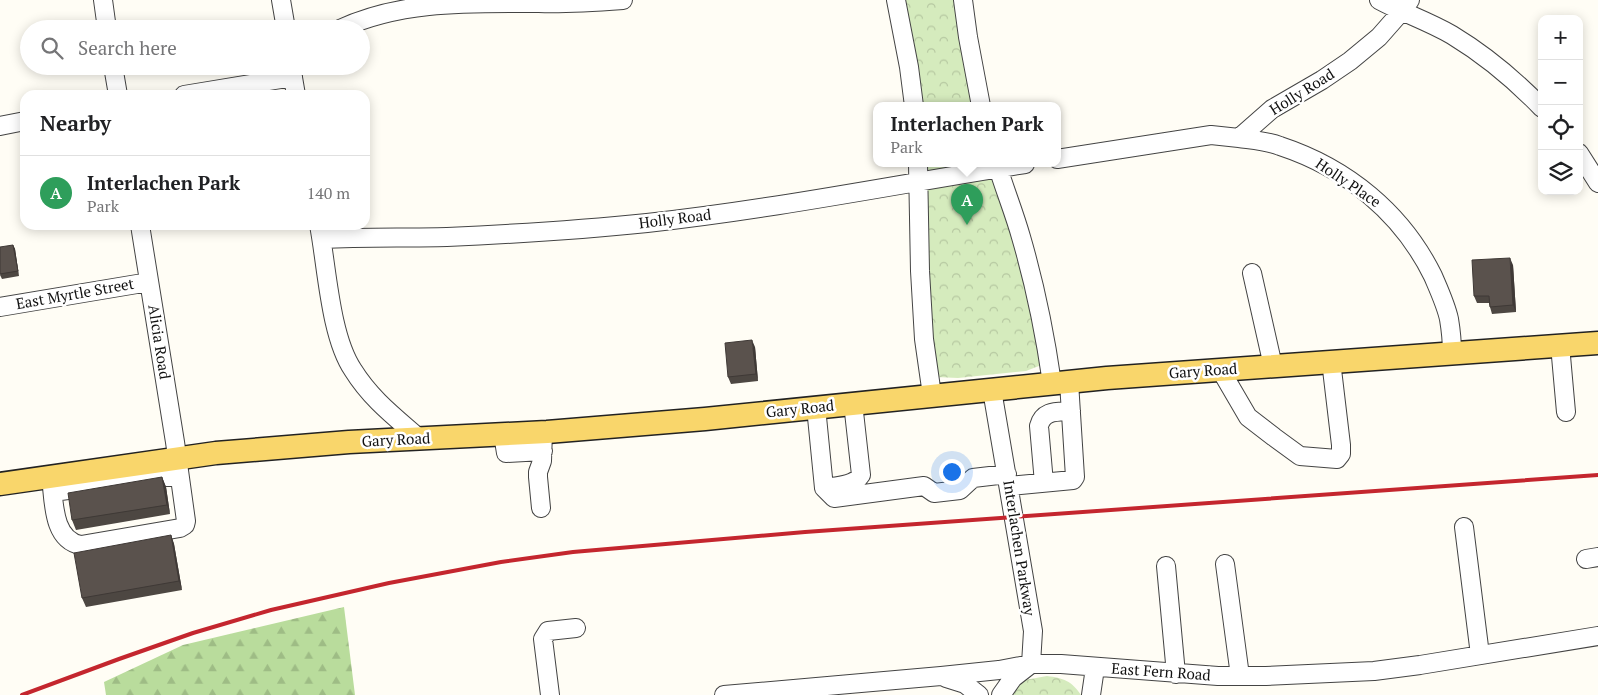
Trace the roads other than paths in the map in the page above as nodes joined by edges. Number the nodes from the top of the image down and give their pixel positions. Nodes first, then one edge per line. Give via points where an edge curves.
1 (102, 0) edge
2 (281, 0) edge
3 (623, 0) edge
4 (896, 0) edge
5 (963, 0) edge
6 (1379, 0) edge
7 (1406, 6) edge
8 (105, 20) edge
9 (284, 20) edge
10 (360, 20) edge
11 (115, 75) edge
12 (274, 75) edge
13 (293, 75) edge
14 (117, 90) edge
15 (206, 90) edge
16 (295, 90) edge
17 (913, 102) edge
18 (981, 102) edge
19 (1539, 105) edge
20 (20, 122) edge
21 (0, 126) edge
22 (1239, 138) junction
23 (1061, 158) edge
24 (1583, 159) edge
25 (918, 167) edge
26 (993, 167) edge
27 (998, 167) edge
28 (919, 182) junction
29 (1598, 183) edge
30 (141, 230) edge
31 (320, 232) edge
32 (1252, 273) dead end
33 (149, 282) junction
34 (0, 307) edge
35 (1598, 343) edge
36 (1560, 345) junction
37 (1452, 353) junction
38 (1331, 361) junction
39 (1272, 366) junction
40 (1220, 369) junction
41 (1061, 383) junction
42 (992, 390) junction
43 (932, 395) junction
44 (853, 403) junction
45 (816, 407) junction
46 (1071, 411) junction
47 (1566, 412) dead end
48 (420, 439) junction
49 (543, 441) junction
50 (178, 467) junction
51 (1008, 480) junction
52 (1044, 483) junction
53 (1, 484) edge
54 (52, 484) junction
55 (824, 488) junction
56 (541, 508) dead end
57 (1464, 527) dead end
58 (1225, 564) dead end
59 (1166, 566) dead end
60 (576, 628) dead end
61 (1598, 636) edge
62 (1480, 655) junction
63 (1031, 664) junction
64 (1095, 668) junction
65 (1176, 674) junction
66 (941, 676) junction
67 (1240, 676) junction
68 (796, 692) edge
69 (550, 695) edge
70 (724, 695) edge
71 (979, 695) edge
72 (1001, 695) edge
73 (1091, 695) edge

1 - 8 street
2 - 9 street
3 - 10 street via 420,5
4 - 17 street
5 - 18 street
6 - 7 street
7 - 19 street via 1489,60
7 - 22 street, Holly Road via 1379,37 1350,61 1272,108
11 - 14 street
12 - 15 street
13 - 16 street
20 - 21 street
22 - 23 street via 1211,135
22 - 37 street, Holly Place via 1278,145 1306,155 1335,170 1383,206 1412,240 1438,287 1448,317
24 - 29 street
25 - 28 street
26 - 28 street, Holly Road
27 - 41 street via 1021,236
28 - 31 street, Holly Road via 640,224 447,237 350,237
28 - 43 street via 923,320
30 - 33 street, Alicia Road
31 - 48 street via 336,327 352,370 380,405
32 - 39 street
33 - 34 street, East Myrtle Street
33 - 50 street, Alicia Road
35 - 36 main road, Gary Road
36 - 37 main road, Gary Road
36 - 47 street
37 - 38 main road, Gary Road
38 - 39 main road, Gary Road
38 - 40 street via 1341,445 1337,459 1300,456 1248,417
39 - 40 main road, Gary Road
40 - 41 main road, Gary Road
41 - 42 main road, Gary Road
41 - 46 street
42 - 43 main road, Gary Road
42 - 51 street, Interlachen Parkway
43 - 44 main road, Gary Road
44 - 45 main road, Gary Road
44 - 55 street via 861,476 852,483
45 - 49 main road, Gary Road
45 - 55 street
46 - 52 street via 1048,413 1040,422
46 - 52 street via 1075,477 1073,480
48 - 49 main road, Gary Road via 503,434
48 - 50 main road, Gary Road via 216,453
49 - 56 street via 538,472
50 - 54 main road, Gary Road
50 - 54 street, Alicia Road via 185,525 81,545 74,544 58,526
51 - 52 street
51 - 55 street via 973,478 960,490 934,492 924,486 834,498
51 - 63 street, Interlachen Parkway via 1033,631
53 - 54 main road, Gary Road
57 - 62 street
58 - 67 street
59 - 65 street
60 - 69 street via 548,631 544,636
61 - 62 street, East Fern Road
62 - 67 street, East Fern Road via 1374,670
63 - 64 street, East Fern Road
63 - 66 street, East Fern Road
63 - 72 street via 1013,678
64 - 65 street, East Fern Road
64 - 73 street
65 - 67 street, East Fern Road
66 - 68 street, East Fern Road
66 - 71 street via 965,684
68 - 70 street, East Fern Road

